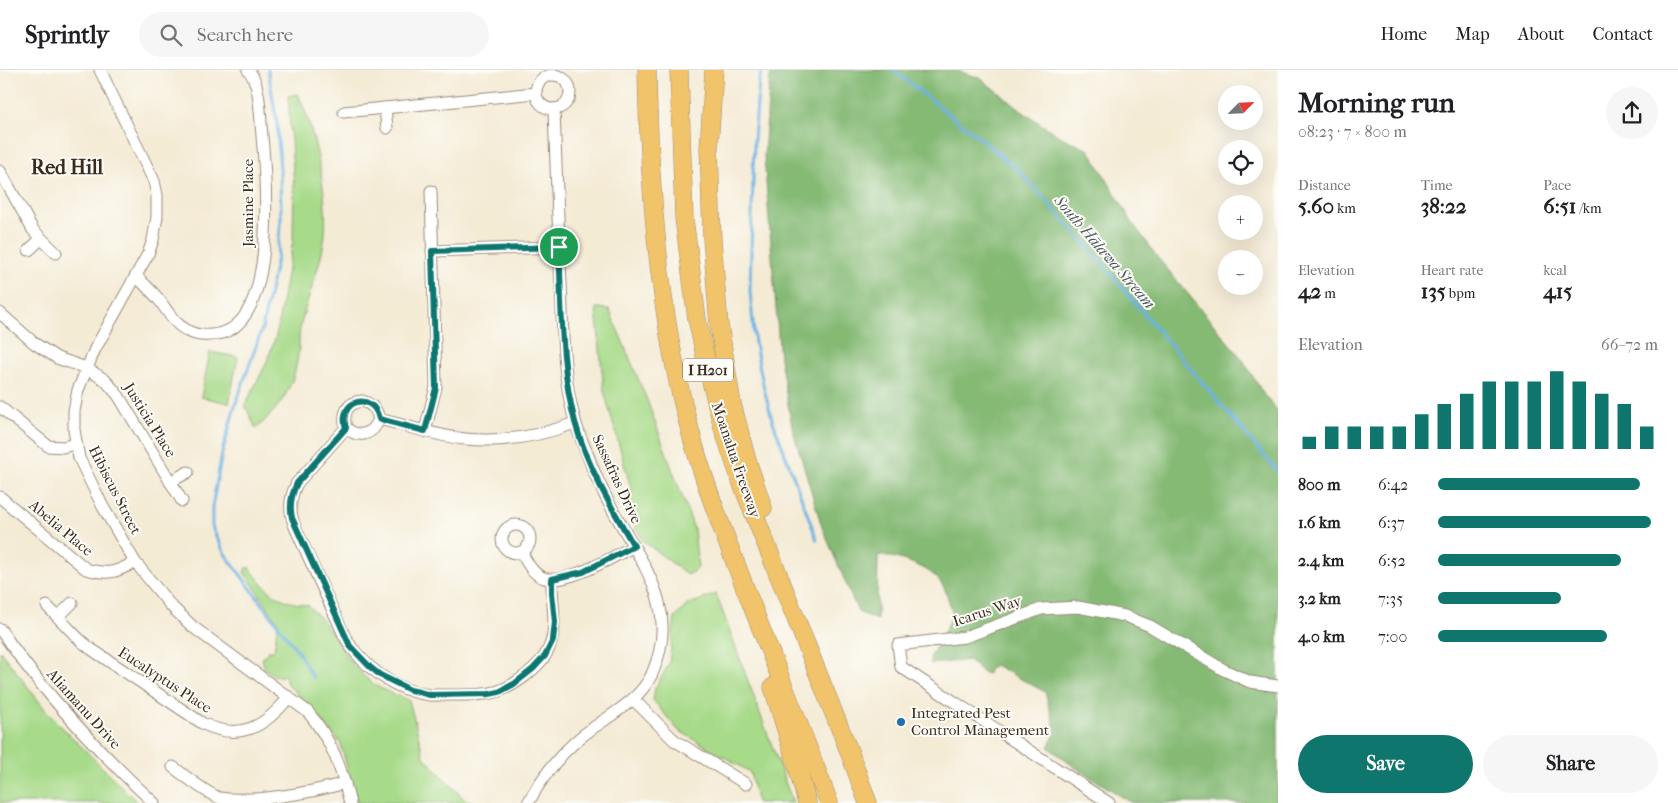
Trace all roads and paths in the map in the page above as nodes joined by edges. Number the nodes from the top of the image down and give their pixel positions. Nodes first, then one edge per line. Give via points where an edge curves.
1 (100, 70) edge
2 (248, 70) edge
3 (638, 70) edge
4 (647, 70) edge
5 (679, 70) edge
6 (714, 70) edge
7 (725, 70) edge
8 (552, 73) edge
9 (536, 93) junction
10 (385, 108) junction
11 (554, 109) junction
12 (344, 112) dead end
13 (387, 128) dead end
14 (0, 171) edge
15 (431, 191) dead end
16 (652, 196) junction
17 (40, 239) junction
18 (559, 247) junction
19 (29, 250) dead end
20 (432, 251) junction
21 (56, 253) dead end
22 (136, 276) junction
23 (0, 313) edge
24 (719, 325) junction
25 (86, 368) junction
26 (0, 407) edge
27 (379, 419) junction
28 (576, 423) junction
29 (346, 428) junction
30 (425, 431) junction
31 (76, 444) junction
32 (188, 472) dead end
33 (170, 482) junction
34 (0, 496) edge
35 (182, 501) dead end
36 (727, 542) junction
37 (634, 546) junction
38 (521, 552) dead end
39 (135, 562) junction
40 (552, 579) junction
41 (72, 602) dead end
42 (47, 606) dead end
43 (58, 617) junction
44 (0, 629) edge
45 (810, 654) junction
46 (1278, 686) edge
47 (289, 697) junction
48 (634, 699) junction
49 (849, 751) junction
50 (173, 767) dead end
51 (345, 783) junction
52 (746, 784) dead end
53 (1106, 802) edge
54 (154, 803) edge
55 (350, 803) edge
56 (528, 803) edge
57 (807, 803) edge
58 (829, 803) edge
59 (868, 803) edge
60 (876, 803) edge

1 - 22 street, Hibiscus Street via 154,181 157,195 153,240
2 - 22 street, Jasmine Place via 257,92 263,149 266,244 248,311 223,334 198,335 176,322
3 - 16 highway
4 - 16 highway, I H201
5 - 45 highway, Moanalua Freeway / I H201 via 684,218 697,318 709,373 742,484
6 - 24 highway via 709,147
7 - 24 highway via 715,182
8 - 9 street via 542,79
8 - 11 street via 566,82 569,91 567,101
9 - 10 street
9 - 11 street via 540,103
10 - 12 street
10 - 13 street
11 - 18 street, Sassafras Drive
14 - 17 street
15 - 20 street
16 - 36 highway, I H201 via 674,360 705,482
17 - 19 street
17 - 21 street
18 - 20 street
18 - 28 street, Sassafras Drive via 565,359
20 - 30 street via 436,388
22 - 25 street, Hibiscus Street
23 - 25 street, Justicia Place via 57,358
24 - 45 highway via 732,404 746,457
25 - 31 street, Hibiscus Street via 74,411
25 - 33 street, Justicia Place via 105,380 118,395
26 - 31 street via 48,446 63,448
27 - 29 street via 365,434 353,433
27 - 29 street via 372,406 357,402 351,404 345,413
27 - 30 street
28 - 30 street via 536,435 503,439 465,439
28 - 37 street, Sassafras Drive via 607,500
29 - 40 street via 297,483 290,510 345,637 355,652 380,675 410,690 430,695 489,694 514,684 540,663 553,640
31 - 39 street, Hibiscus Street via 79,458 103,507
32 - 33 street, Justicia Place
33 - 35 street, Justicia Place
34 - 39 street, Abelia Place via 86,568 109,573
36 - 57 highway
36 - 58 highway, I H201
37 - 40 street via 583,572
37 - 48 street, Sassafras Drive via 656,590 662,614 661,640 652,673
38 - 40 street via 538,576
39 - 47 street, Hibiscus Street via 193,626
41 - 43 street
42 - 43 street, Eucalyptus Place
43 - 47 street, Eucalyptus Place via 90,649 214,729 237,732 261,725
44 - 54 street, Aliamanu Drive via 57,704
45 - 49 highway, Moanalua Freeway / I H201
46 - 53 street, Icarus Way via 1250,682 1224,670 1150,626 1124,616 1078,607 1041,609 965,637 898,644 901,667
47 - 51 street, Hibiscus Street via 321,728
48 - 52 street via 674,740
48 - 56 street, Sassafras Drive via 574,742 543,778
49 - 59 highway, Moanalua Freeway / I H201
49 - 60 highway
50 - 51 street via 204,790 219,798 238,802 283,799
51 - 55 street, Hibiscus Street

